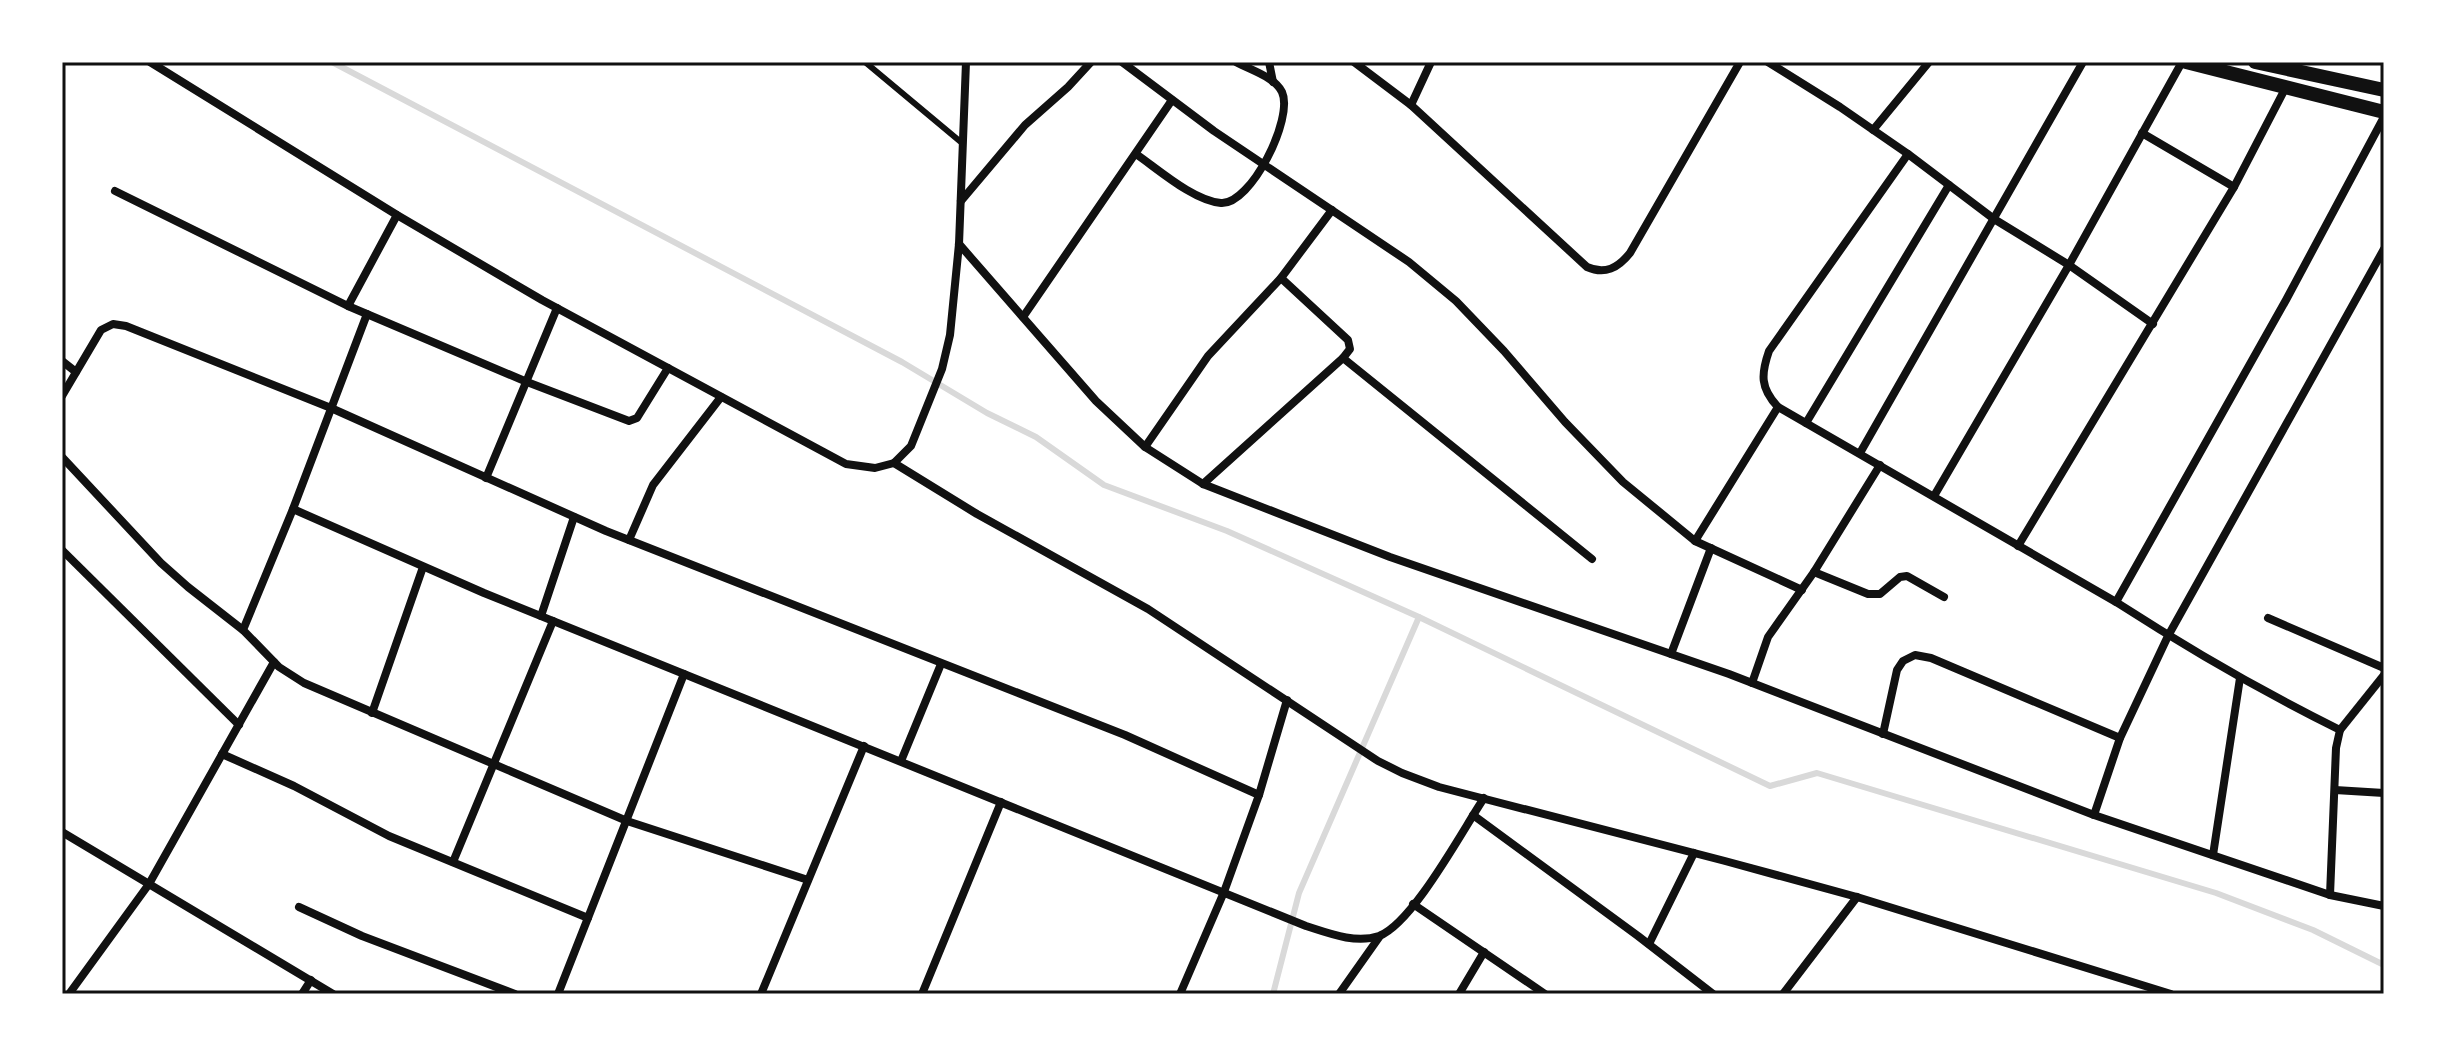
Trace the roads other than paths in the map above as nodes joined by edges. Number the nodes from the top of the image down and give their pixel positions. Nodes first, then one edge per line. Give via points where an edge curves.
1 (150, 62) edge
2 (865, 62) edge
3 (966, 62) edge
4 (1091, 62) edge
5 (1122, 62) edge
6 (1236, 62) edge
7 (1269, 62) edge
8 (1354, 62) edge
9 (1431, 62) edge
10 (1740, 62) edge
11 (1768, 62) edge
12 (1929, 62) edge
13 (2083, 62) edge
14 (2184, 62) edge
15 (2255, 62) edge
16 (1273, 82) junction
17 (2286, 87) junction
18 (2384, 90) edge
19 (1172, 100) junction
20 (1411, 105) junction
21 (2384, 114) edge
22 (1873, 130) junction
23 (2142, 133) junction
24 (962, 143) junction
25 (1136, 154) junction
26 (1908, 154) junction
27 (1265, 165) junction
28 (1949, 185) junction
29 (2234, 187) junction
30 (115, 191) dead end
31 (960, 202) junction
32 (1332, 210) junction
33 (397, 215) junction
34 (1994, 219) junction
35 (959, 244) junction
36 (2384, 249) edge
37 (2069, 265) junction
38 (1281, 278) junction
39 (348, 306) junction
40 (557, 308) junction
41 (367, 314) junction
42 (1023, 317) junction
43 (2153, 324) junction
44 (1343, 358) junction
45 (62, 361) edge
46 (668, 368) junction
47 (76, 372) junction
48 (527, 382) junction
49 (62, 396) edge
50 (721, 397) junction
51 (1778, 407) junction
52 (331, 408) junction
53 (1806, 423) junction
54 (1145, 447) junction
55 (1860, 453) junction
56 (62, 457) edge
57 (894, 463) junction
58 (1880, 465) junction
59 (486, 478) junction
60 (1203, 484) junction
61 (1934, 496) junction
62 (293, 509) junction
63 (574, 517) junction
64 (629, 540) junction
65 (1695, 541) junction
66 (2018, 546) junction
67 (1711, 548) junction
68 (62, 550) edge
69 (1592, 559) dead end
70 (423, 567) junction
71 (1814, 572) junction
72 (1802, 590) junction
73 (1944, 597) dead end
74 (2116, 602) junction
75 (541, 616) junction
76 (2268, 618) dead end
77 (553, 621) junction
78 (243, 630) junction
79 (2168, 636) junction
80 (1671, 654) junction
81 (274, 662) junction
82 (941, 664) junction
83 (2384, 668) edge
84 (684, 674) junction
85 (2384, 675) edge
86 (2240, 678) junction
87 (1752, 683) junction
88 (2380, 685) edge
89 (1287, 700) junction
90 (372, 713) junction
91 (239, 725) junction
92 (2340, 730) junction
93 (1883, 734) junction
94 (2120, 738) junction
95 (864, 746) junction
96 (222, 754) junction
97 (901, 761) junction
98 (494, 765) junction
99 (2335, 790) junction
100 (2384, 793) edge
101 (1259, 795) junction
102 (1484, 798) junction
103 (1001, 802) junction
104 (1473, 815) junction
105 (2094, 815) junction
106 (627, 821) junction
107 (62, 832) edge
108 (1694, 853) junction
109 (2213, 855) junction
110 (453, 862) junction
111 (808, 880) junction
112 (149, 884) junction
113 (1224, 892) junction
114 (2330, 895) junction
115 (1857, 897) junction
116 (1413, 904) junction
117 (2384, 906) edge
118 (299, 907) dead end
119 (588, 918) junction
120 (1380, 935) junction
121 (1649, 944) junction
122 (1484, 952) junction
123 (311, 980) junction
124 (69, 994) edge
125 (302, 994) edge
126 (333, 994) edge
127 (515, 994) edge
128 (558, 994) edge
129 (761, 994) edge
130 (922, 994) edge
131 (1180, 994) edge
132 (1339, 994) edge
133 (1459, 994) edge
134 (1545, 994) edge
135 (1713, 994) edge
136 (1783, 994) edge
137 (2171, 994) edge

1 - 33 street
2 - 24 lane
3 - 24 street
4 - 31 street via 1025,125
5 - 19 street
6 - 16 street
7 - 16 street
8 - 20 street
9 - 20 street
10 - 20 street via 1630,253 1605,271 1587,267
11 - 22 street
12 - 22 street
13 - 34 street
14 - 17 street
14 - 23 street
15 - 18 street
16 - 27 street via 1281,92 1283,112
17 - 21 street
17 - 29 street
19 - 25 street
19 - 27 street
21 - 74 street
22 - 26 street
23 - 29 street
23 - 37 street
24 - 31 street
25 - 27 street via 1197,195 1220,203 1240,196
25 - 42 street
26 - 28 street
26 - 51 street via 1769,351 1764,384
27 - 32 street
28 - 34 street
28 - 53 street
29 - 43 street
30 - 39 street
31 - 35 street
32 - 38 street
32 - 65 street via 1456,301 1623,482
33 - 39 street
33 - 40 street
34 - 37 street
34 - 55 street
35 - 42 street
35 - 57 street via 942,369 911,446
36 - 79 street
37 - 43 street
37 - 61 street
38 - 44 street via 1348,340 1350,349
38 - 54 street via 1208,356
39 - 41 street
40 - 46 street
40 - 48 street
41 - 48 street
41 - 52 street
42 - 54 street via 1089,394
43 - 66 street
44 - 60 street
44 - 69 street
45 - 47 street
46 - 48 street via 632,421
46 - 50 street
47 - 49 street
47 - 52 street via 101,330 113,324
48 - 59 street
50 - 57 street via 846,464 875,468
50 - 64 street via 653,485
51 - 53 street
51 - 65 street
52 - 59 street
52 - 62 street
53 - 55 street
54 - 60 street
55 - 58 street
56 - 78 street via 161,563
57 - 89 street via 1148,609
58 - 61 street
58 - 71 street
59 - 63 street
60 - 80 street via 1390,557
61 - 66 street
62 - 70 street
62 - 78 street
63 - 64 street
63 - 75 street
64 - 82 street
65 - 67 street
66 - 74 street
67 - 72 street
67 - 80 street
68 - 91 street
70 - 75 street
70 - 90 street
71 - 72 street
71 - 73 street via 1868,594 1880,594 1907,576
72 - 87 street via 1768,637
74 - 79 street
75 - 77 street
76 - 83 street
77 - 84 street
77 - 98 street
78 - 81 street
79 - 86 street
79 - 94 street
80 - 87 street
81 - 90 street via 304,683
81 - 91 street
82 - 97 street
82 - 101 street via 1125,735
84 - 95 street
84 - 106 street
85 - 88 street
86 - 92 street
86 - 109 street
87 - 93 street
88 - 92 street
89 - 101 street
89 - 102 street via 1402,773
90 - 98 street
91 - 96 street
92 - 99 street
93 - 94 street via 1897,670 1915,655
93 - 105 street
94 - 105 street
95 - 97 street
95 - 111 street
96 - 110 street
96 - 112 street
97 - 103 street
98 - 106 street
98 - 110 street
99 - 100 street
99 - 114 street
101 - 113 street
102 - 104 street
102 - 108 street
103 - 113 street
103 - 130 street
104 - 116 street
104 - 121 street
105 - 109 street
106 - 111 street
106 - 119 street
107 - 112 street
108 - 115 street
108 - 121 street
109 - 114 street
110 - 119 street
111 - 129 street
112 - 123 street
112 - 124 street
113 - 120 street via 1338,936
113 - 131 street
114 - 117 street
115 - 136 street
115 - 137 street
116 - 120 street
116 - 122 street
118 - 127 street
119 - 128 street
120 - 132 street
121 - 135 street
122 - 133 street
122 - 134 street
123 - 125 street
123 - 126 street

